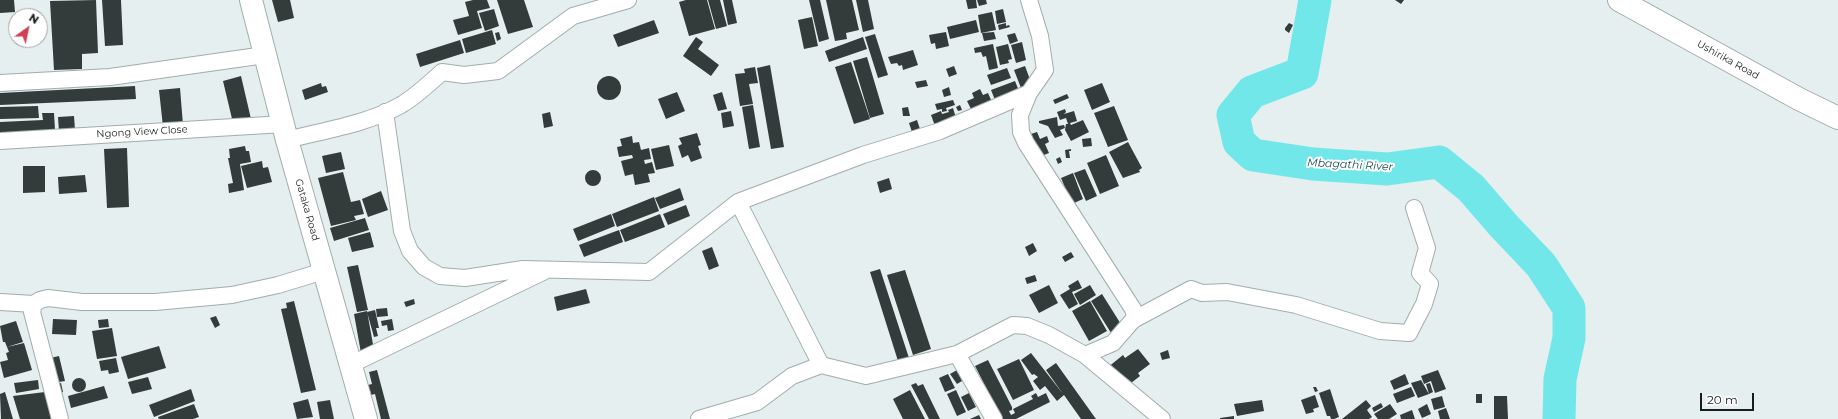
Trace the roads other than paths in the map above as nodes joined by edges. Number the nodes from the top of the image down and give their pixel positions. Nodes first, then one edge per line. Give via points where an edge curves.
1 (251, 0) edge
2 (628, 0) edge
3 (1029, 0) edge
4 (1619, 0) edge
5 (265, 55) junction
6 (0, 83) edge
7 (1029, 93) junction
8 (385, 112) junction
9 (1838, 118) edge
10 (285, 132) junction
11 (0, 141) edge
12 (738, 202) junction
13 (1414, 208) dead end
14 (549, 270) junction
15 (324, 271) junction
16 (0, 302) edge
17 (34, 304) junction
18 (1133, 320) junction
19 (957, 354) junction
20 (1085, 355) junction
21 (350, 365) junction
22 (821, 365) junction
23 (60, 419) edge
24 (366, 419) edge
25 (699, 419) edge
26 (994, 419) edge
27 (1162, 419) edge

1 - 5 street, Gataka Road
2 - 8 street, Ngong View Close via 573,16 498,71 464,75 442,72 424,89
3 - 7 street via 1040,36 1045,70
4 - 9 street, Ushirika Road
5 - 6 street via 110,77
5 - 10 street, Gataka Road
7 - 12 street via 940,131 863,155
7 - 18 street via 1020,115 1021,132 1026,143 1133,309
8 - 10 street, Ngong View Close via 377,116
8 - 14 street via 402,231 410,250 424,267 440,276 465,278 523,269
10 - 11 street, Ngong View Close
10 - 15 street, Gataka Road
12 - 14 street via 649,272
12 - 22 street
13 - 18 street via 1427,248 1420,273 1430,284 1424,304 1409,333 1380,331 1296,306 1227,292 1202,293 1191,288
14 - 21 street
15 - 17 street via 232,295 155,302 82,302 48,298
15 - 21 street, Gataka Road
16 - 17 street
17 - 23 street via 32,312
18 - 20 street via 1113,343
19 - 20 street via 1012,325 1027,326 1049,335
19 - 22 street via 866,376
19 - 26 street
20 - 27 street
21 - 24 street, Gataka Road
22 - 25 street via 792,376 757,402

